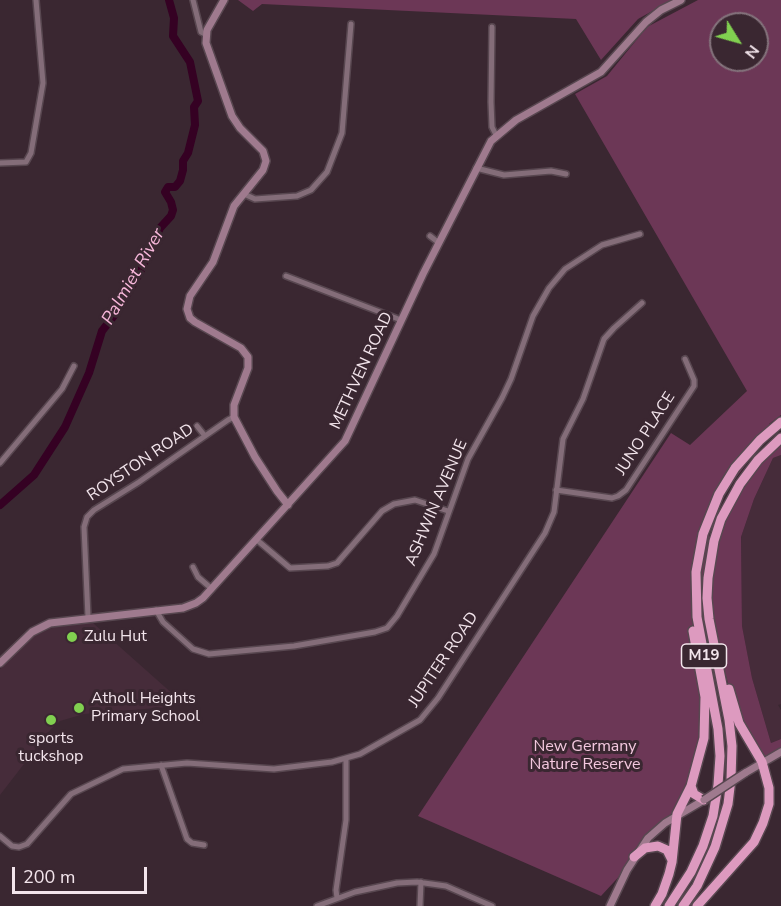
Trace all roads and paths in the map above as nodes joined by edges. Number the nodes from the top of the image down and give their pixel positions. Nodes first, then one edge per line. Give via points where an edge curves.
1 (36, 0) edge
2 (193, 0) edge
3 (224, 0) edge
4 (681, 0) edge
5 (351, 24) dead end
6 (492, 27) dead end
7 (206, 34) junction
8 (496, 135) junction
9 (0, 163) edge
10 (476, 168) junction
11 (566, 174) dead end
12 (244, 194) junction
13 (640, 234) dead end
14 (430, 236) dead end
15 (439, 243) junction
16 (286, 276) dead end
17 (642, 303) dead end
18 (401, 320) junction
19 (685, 359) dead end
20 (74, 366) dead end
21 (234, 417) junction
22 (781, 422) edge
23 (197, 426) dead end
24 (205, 436) junction
25 (781, 438) edge
26 (0, 463) edge
27 (556, 490) junction
28 (277, 492) junction
29 (299, 493) junction
30 (288, 505) junction
31 (448, 511) junction
32 (710, 513) junction
33 (257, 540) junction
34 (193, 567) dead end
35 (212, 589) junction
36 (707, 598) junction
37 (156, 610) junction
38 (88, 617) junction
39 (0, 663) edge
40 (781, 752) edge
41 (346, 759) junction
42 (762, 762) junction
43 (161, 765) junction
44 (691, 786) junction
45 (704, 800) junction
46 (677, 814) junction
47 (0, 836) edge
48 (204, 845) dead end
49 (634, 857) junction
50 (672, 862) junction
51 (421, 882) junction
52 (337, 898) junction
53 (317, 906) edge
54 (420, 906) edge
55 (492, 906) edge
56 (610, 906) edge
57 (655, 906) edge
58 (669, 906) edge
59 (683, 906) edge
60 (698, 906) edge

1 - 9 street via 43,83 31,153 27,162
2 - 7 street via 201,32
3 - 7 street
4 - 8 street, METHVEN ROAD via 646,22 601,72
5 - 12 street via 342,133 327,172 311,190 297,196 255,199
6 - 8 street via 492,127
7 - 12 street via 232,116 266,158 263,170
8 - 10 street, METHVEN ROAD
10 - 11 street via 504,175 551,171
10 - 15 street, METHVEN ROAD
12 - 21 street via 234,206 213,262 190,296 187,309 195,322 241,348 248,357
13 - 31 street, ASHWIN AVENUE via 602,245 565,268 549,288 528,327 511,379 468,459
14 - 15 street
15 - 18 street, METHVEN ROAD
16 - 18 street
17 - 27 street, JUPITER ROAD via 604,339 583,399 563,440
18 - 29 street, METHVEN ROAD via 345,441
19 - 27 street, JUNO PLACE via 694,386 626,490 612,498
20 - 26 street via 62,389
21 - 24 street, ROYSTON ROAD
21 - 28 street
22 - 32 highway, M19 via 742,459
23 - 24 street
24 - 38 street, ROYSTON ROAD via 87,517 84,527
25 - 36 highway, M19 via 748,471 730,500 714,542
27 - 41 street, JUPITER ROAD via 554,512 545,533 428,712 410,728
28 - 29 street via 290,496
28 - 30 street
29 - 30 street, METHVEN ROAD
30 - 33 street, METHVEN ROAD
31 - 33 street via 414,500 394,504 331,566 291,568
31 - 37 street, ASHWIN AVENUE via 429,563 394,621 384,629 294,646 209,654 188,645
32 - 44 highway via 695,552 691,584 692,626 706,709 701,756
32 - 58 highway, M19 via 699,553 696,593 718,729 718,785 704,846
33 - 35 street, METHVEN ROAD
34 - 35 street
35 - 37 street, METHVEN ROAD via 192,605
36 - 42 highway via 739,723
36 - 59 highway, M19 via 729,720 731,779 715,847
37 - 38 street, METHVEN ROAD
38 - 39 street, METHVEN ROAD via 44,625
40 - 42 street
41 - 43 street, JUPITER ROAD via 274,769 199,763
41 - 52 street via 346,820
42 - 45 street, bridge
42 - 60 highway via 769,795 760,832
43 - 47 street, JUPITER ROAD via 123,769 75,792 22,846 10,845
43 - 48 street via 187,839
44 - 45 highway via 694,794
44 - 46 highway
45 - 46 street
46 - 49 street via 648,838
46 - 50 highway
49 - 50 highway via 645,848 658,846 668,850
49 - 56 street
50 - 57 highway
51 - 52 street via 397,883
51 - 54 street
51 - 55 street via 446,886
52 - 53 street

